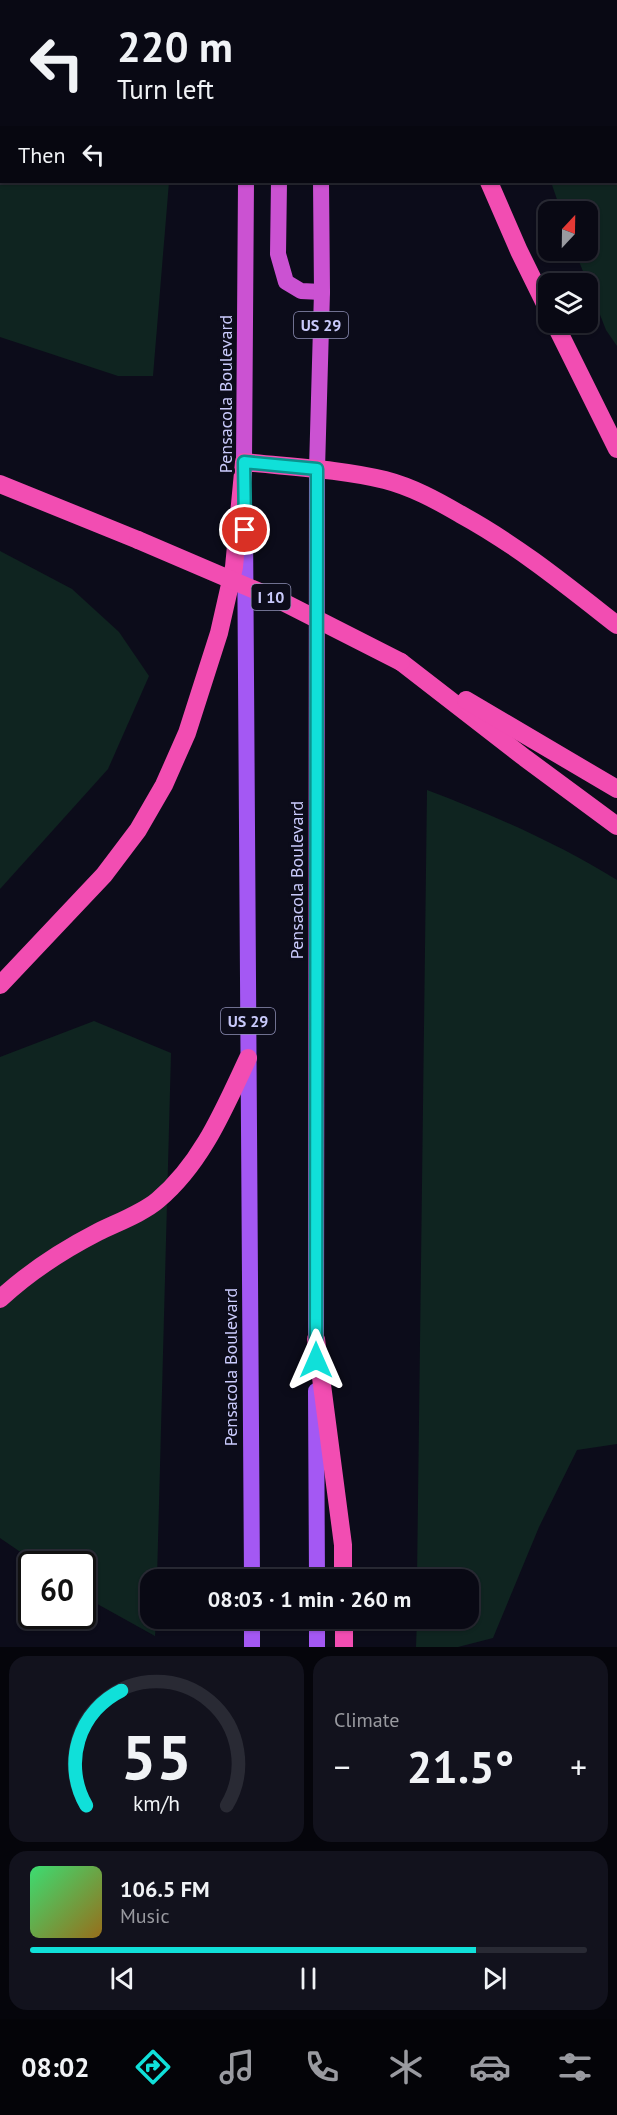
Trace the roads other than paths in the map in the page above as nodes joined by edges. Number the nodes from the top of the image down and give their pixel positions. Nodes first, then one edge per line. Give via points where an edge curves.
1 (246, 183) edge
2 (279, 183) edge
3 (321, 183) edge
4 (489, 183) edge
5 (538, 290) edge
6 (322, 292) junction
7 (559, 333) edge
8 (617, 449) edge
9 (244, 462) junction
10 (317, 469) junction
11 (0, 484) edge
12 (617, 625) edge
13 (401, 662) junction
14 (617, 789) edge
15 (617, 826) edge
16 (0, 985) edge
17 (248, 1058) junction
18 (0, 1299) edge
19 (316, 1339) junction
20 (252, 1569) edge
21 (317, 1569) edge
22 (344, 1569) edge
23 (252, 1629) edge
24 (317, 1629) edge
25 (344, 1629) edge
26 (252, 1647) edge
27 (317, 1647) edge
28 (344, 1647) edge

1 - 9 highway, Pensacola Boulevard / US 29
2 - 6 highway via 278,254 286,282 301,291
3 - 6 highway, Pensacola Boulevard / US 29
4 - 5 highway
6 - 10 highway, Pensacola Boulevard / US 29
7 - 8 highway
9 - 10 highway
9 - 16 highway via 234,567 219,633 187,733 164,785 138,830 104,875
9 - 17 main road, Pensacola Boulevard / US 29
10 - 12 highway via 385,480 421,492 497,534
10 - 19 highway, Pensacola Boulevard / US 29
11 - 13 highway, I 10, bridge via 283,602
13 - 14 highway, I 10
13 - 15 highway
17 - 18 highway via 210,1136 185,1175 156,1202 79,1242 18,1282
17 - 20 main road, Pensacola Boulevard / US 29
19 - 21 main road, Pensacola Boulevard / US 29
19 - 22 highway
23 - 26 main road
24 - 27 main road
25 - 28 highway

